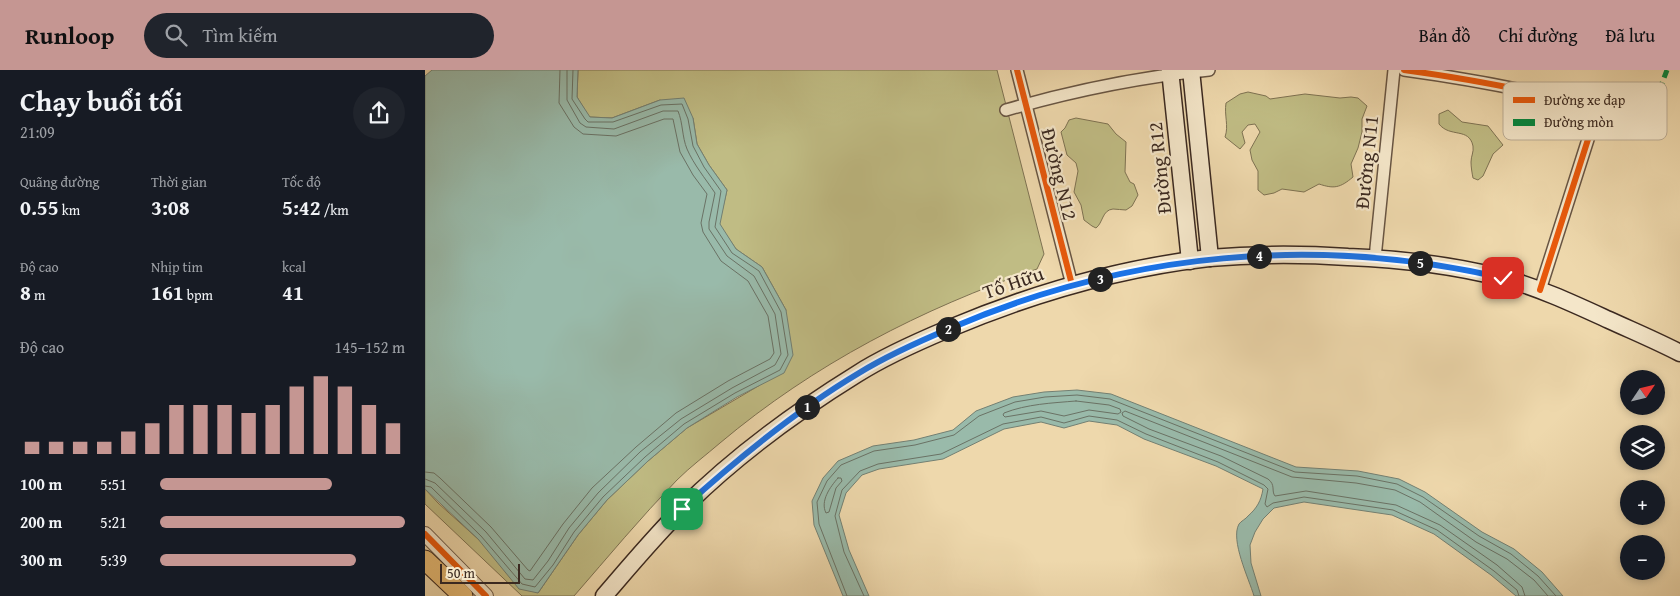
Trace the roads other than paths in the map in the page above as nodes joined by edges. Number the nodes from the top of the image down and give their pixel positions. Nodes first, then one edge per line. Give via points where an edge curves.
1 (1017, 70) edge
2 (1209, 70) edge
3 (1394, 70) edge
4 (1404, 70) edge
5 (1191, 71) edge
6 (1170, 72) edge
7 (1503, 85) edge
8 (1026, 104) junction
9 (1006, 110) dead end
10 (1588, 140) edge
11 (1210, 258) junction
12 (1375, 258) junction
13 (1190, 261) junction
14 (1072, 285) junction
15 (1540, 290) junction
16 (1674, 350) edge
17 (425, 534) edge
18 (425, 560) edge
19 (463, 596) edge
20 (486, 596) edge
21 (605, 596) edge

1 - 8 street, Đường N12
2 - 5 street
3 - 12 street, Đường N11
4 - 7 street
5 - 6 street
5 - 11 main road, Đường R12
6 - 8 street
6 - 13 main road, Đường R12
8 - 9 street
8 - 14 street, Đường N12
10 - 15 street
11 - 12 main road, Tố Hữu via 1306,255
11 - 13 main road, Tố Hữu
12 - 15 main road, Tố Hữu via 1463,269
13 - 14 main road, Tố Hữu
14 - 21 main road, Tố Hữu via 1003,307 923,340 824,395 747,452 689,502
15 - 16 main road, Tố Hữu
17 - 20 street
18 - 19 main road

